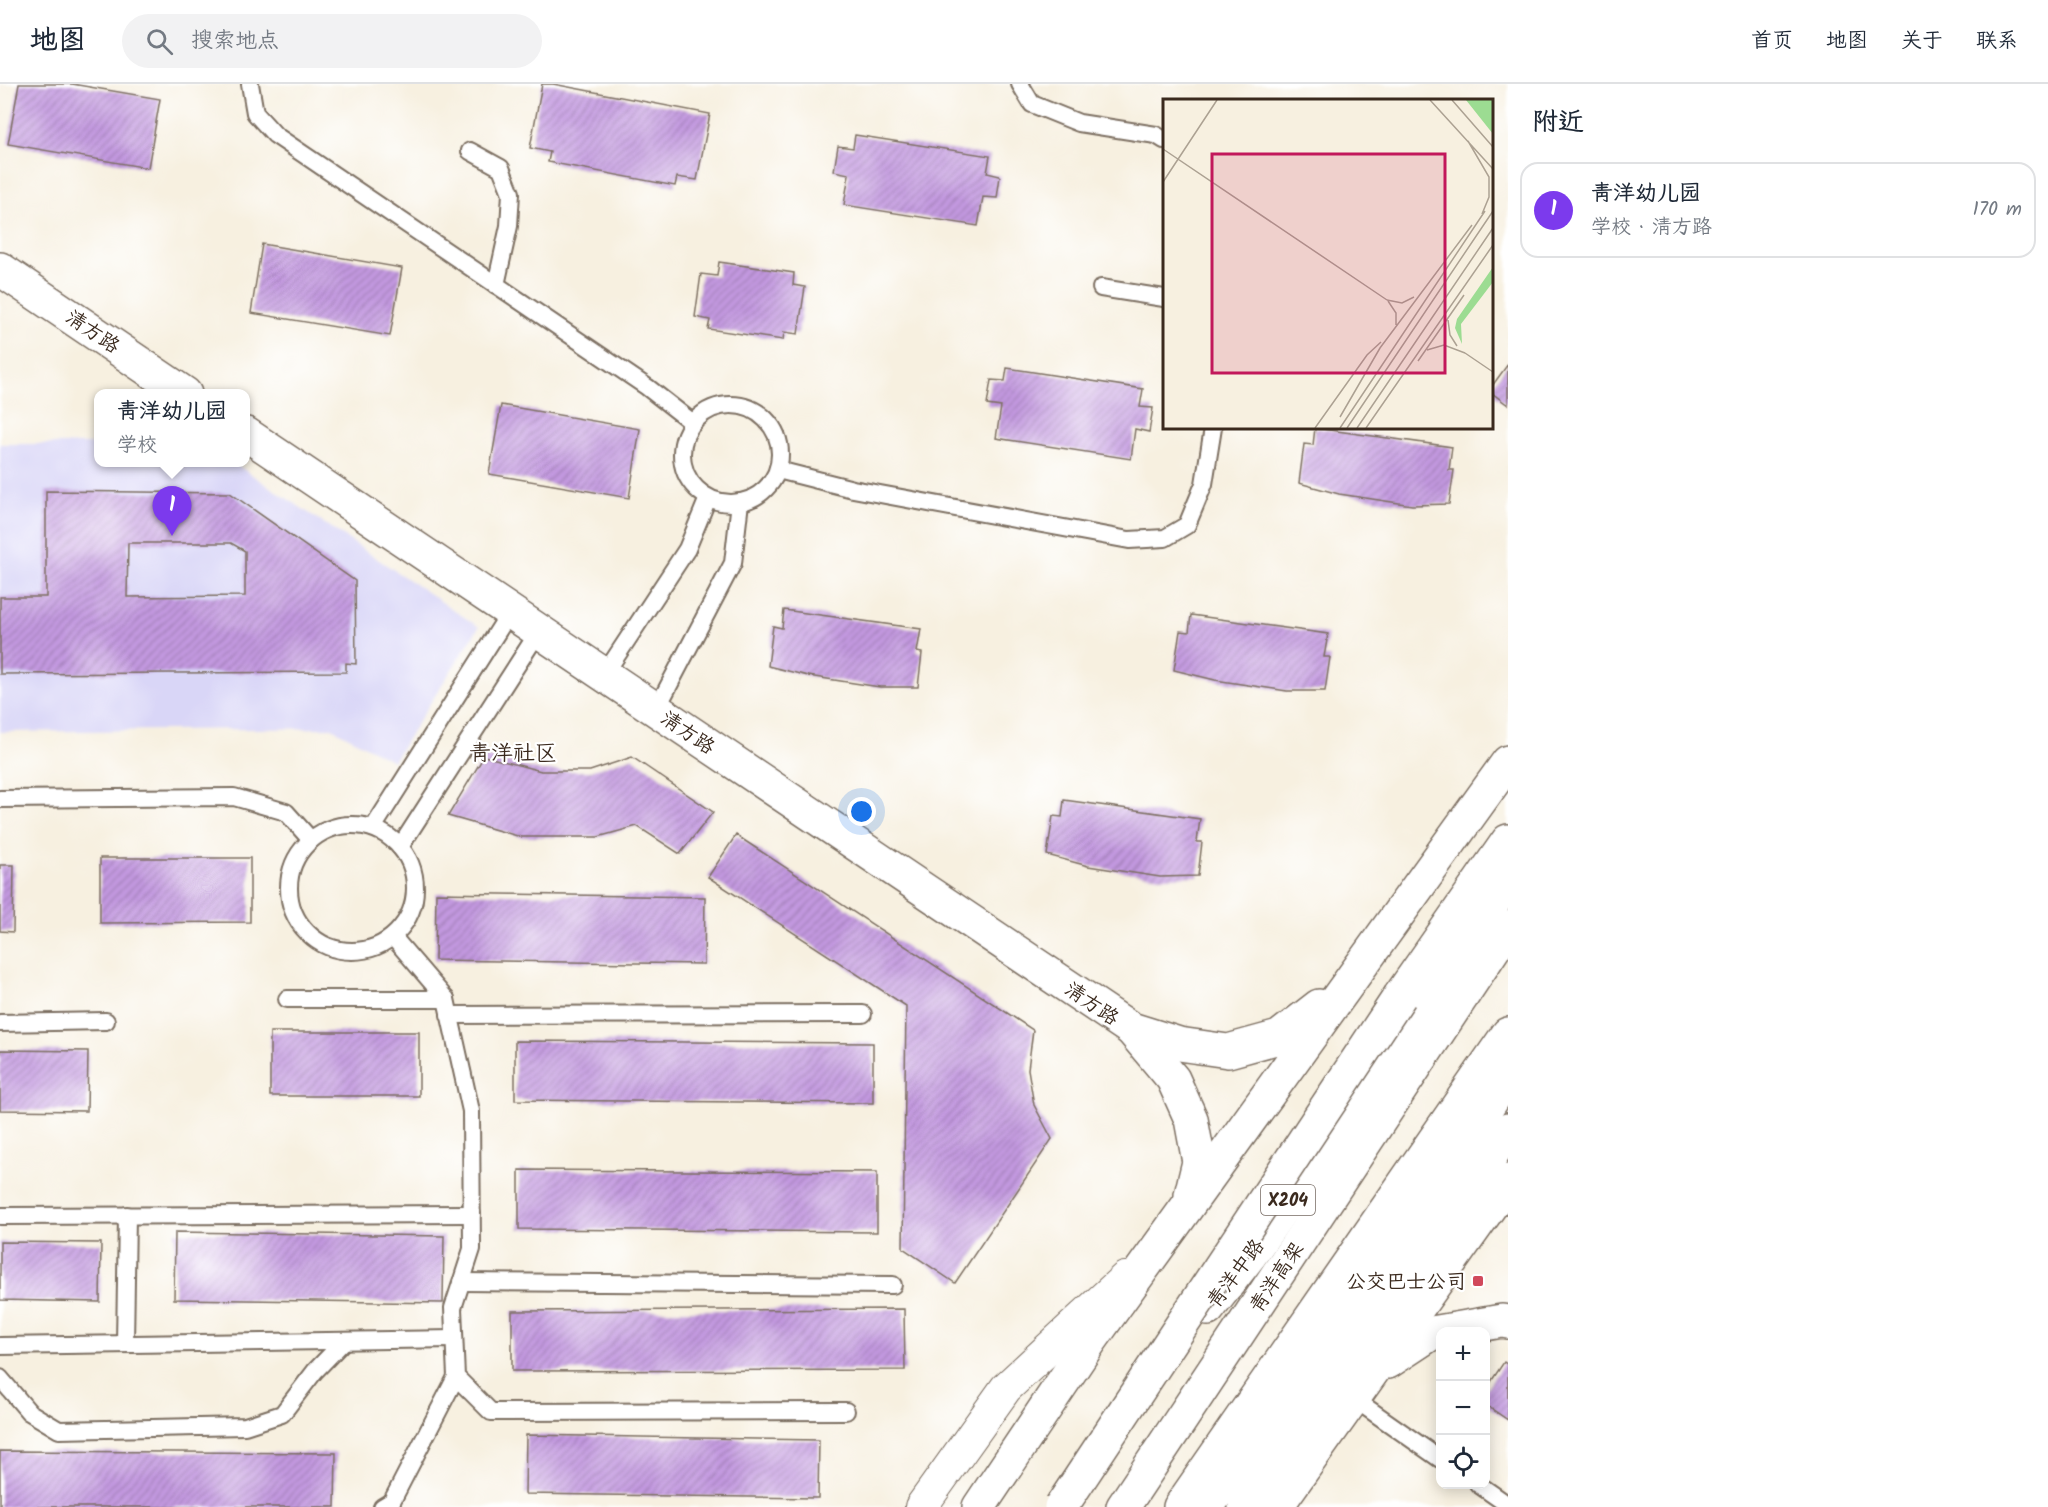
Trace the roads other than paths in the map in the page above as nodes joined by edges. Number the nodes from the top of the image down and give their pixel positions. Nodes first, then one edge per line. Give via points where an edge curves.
1 (250, 84) edge
2 (1020, 84) edge
3 (1163, 139) edge
4 (470, 151) dead end
5 (0, 269) edge
6 (496, 285) junction
7 (1101, 288) dead end
8 (1163, 298) edge
9 (179, 389) edge
10 (693, 423) junction
11 (1213, 429) edge
12 (250, 437) edge
13 (778, 470) junction
14 (708, 498) junction
15 (740, 502) junction
16 (510, 612) junction
17 (539, 631) junction
18 (604, 675) junction
19 (656, 710) junction
20 (1508, 762) edge
21 (0, 799) edge
22 (373, 828) junction
23 (311, 840) junction
24 (1508, 841) edge
25 (400, 847) junction
26 (1508, 881) edge
27 (1508, 927) edge
28 (393, 937) junction
29 (1347, 985) junction
30 (287, 999) dead end
31 (447, 1007) junction
32 (863, 1014) dead end
33 (106, 1021) dead end
34 (0, 1023) edge
35 (1131, 1029) junction
36 (1508, 1034) edge
37 (1508, 1076) edge
38 (1508, 1130) edge
39 (1508, 1181) edge
40 (1190, 1203) junction
41 (472, 1214) junction
42 (127, 1215) junction
43 (0, 1216) edge
44 (1155, 1251) junction
45 (461, 1282) junction
46 (893, 1285) dead end
47 (1508, 1322) edge
48 (454, 1339) junction
49 (344, 1341) junction
50 (125, 1344) junction
51 (0, 1346) edge
52 (456, 1377) junction
53 (0, 1378) edge
54 (1362, 1386) junction
55 (846, 1411) dead end
56 (1436, 1455) edge
57 (1483, 1489) edge
58 (1504, 1505) edge
59 (382, 1507) edge
60 (921, 1507) edge
61 (979, 1507) edge
62 (1051, 1507) edge
63 (1061, 1507) edge
64 (1123, 1507) edge
65 (1180, 1507) edge
66 (1207, 1507) edge
67 (1245, 1507) edge
68 (1276, 1507) edge

1 - 6 lane via 255,113 275,135
2 - 3 lane via 1032,104 1079,123
4 - 6 lane via 501,168 511,193 509,226
5 - 9 main road, 清方路
6 - 10 lane via 647,387
7 - 8 lane
10 - 13 lane via 709,409 724,405 756,411 778,436
10 - 14 lane via 682,446 682,461 696,489
11 - 13 lane via 1204,484 1187,525 1165,538 1129,540 853,489
12 - 16 main road, 清方路
13 - 15 lane via 770,485 757,496
14 - 15 lane via 723,503
14 - 18 lane via 687,549
15 - 19 lane via 733,563
16 - 17 main road, 清方路
16 - 22 lane
17 - 18 main road, 清方路
17 - 25 lane
18 - 19 main road, 清方路
19 - 35 main road, 清方路
20 - 29 main road
21 - 23 lane via 234,797 286,812
22 - 23 lane via 357,824 337,826
22 - 25 lane via 394,839
23 - 28 lane via 293,863 288,883 290,903 304,929 330,948 352,951 374,948
24 - 63 main road, bridge via 1400,996
25 - 28 lane via 408,856 415,877 415,899 407,920
26 - 62 main road, 青洋中路 / X204 via 1251,1254
27 - 64 main road, 青洋高架
28 - 31 lane
29 - 35 main road via 1279,1037 1228,1051 1179,1044
29 - 40 main road
30 - 31 lane
31 - 32 lane
31 - 41 lane via 471,1111
33 - 34 lane
35 - 40 main road via 1173,1079 1191,1119 1199,1162
36 - 65 main road
37 - 66 main road
38 - 67 main road
39 - 54 main road
40 - 44 main road
41 - 42 lane
41 - 45 lane via 472,1249
42 - 43 lane
42 - 50 lane
44 - 60 street via 1006,1388
44 - 61 main road
45 - 46 lane
45 - 48 lane via 453,1308
47 - 54 main road via 1432,1333
48 - 49 lane
48 - 52 lane
49 - 50 lane
49 - 53 lane via 282,1414 245,1426 59,1430 29,1412
50 - 51 lane
52 - 55 lane via 491,1412
52 - 59 lane via 392,1501
54 - 56 lane
54 - 68 main road
57 - 58 lane

